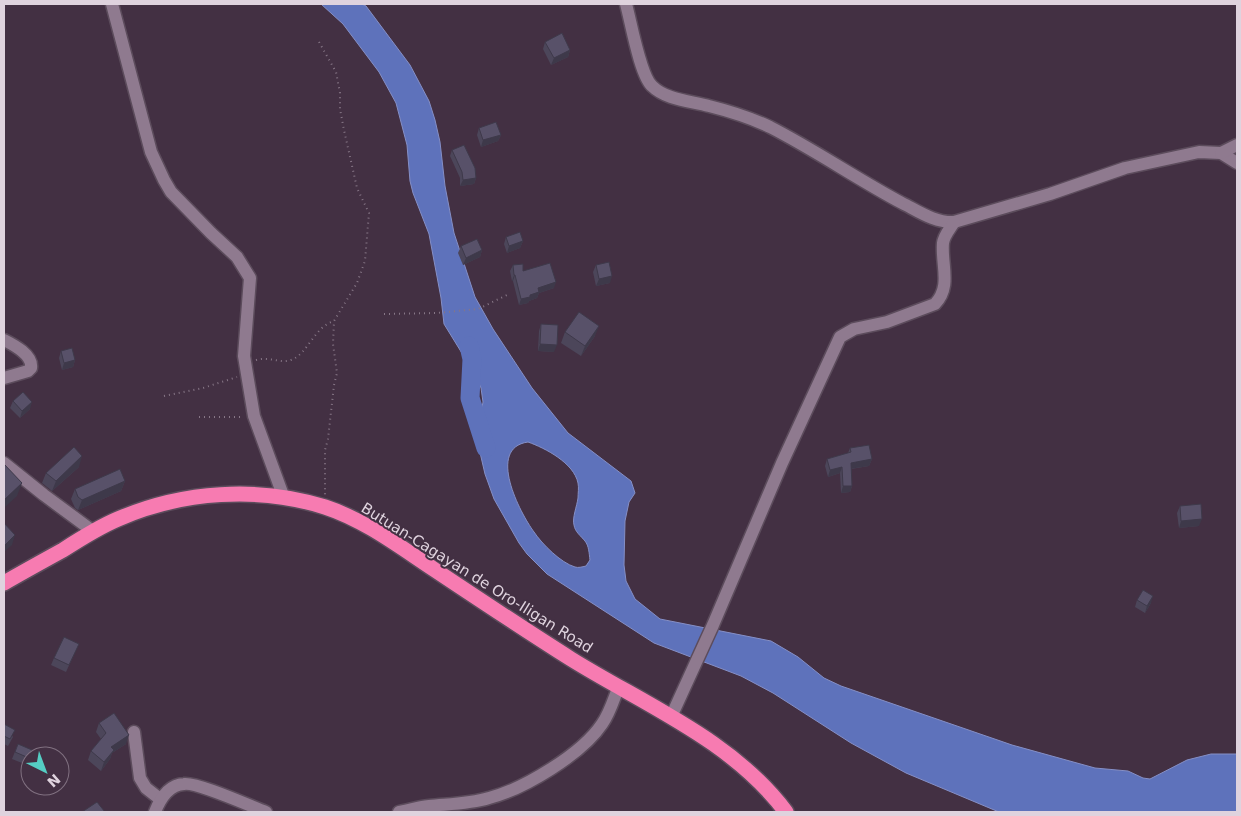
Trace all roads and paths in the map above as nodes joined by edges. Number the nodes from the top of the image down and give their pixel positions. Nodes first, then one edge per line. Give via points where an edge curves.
1 (112, 4) edge
2 (626, 4) edge
3 (319, 42) dead end
4 (1237, 145) edge
5 (1221, 153) junction
6 (1237, 164) edge
7 (954, 222) junction
8 (507, 296) dead end
9 (384, 314) dead end
10 (334, 321) junction
11 (4, 340) edge
12 (247, 374) junction
13 (4, 378) edge
14 (164, 396) dead end
15 (254, 416) junction
16 (199, 417) dead end
17 (4, 463) edge
18 (284, 498) junction
19 (325, 507) junction
20 (94, 532) junction
21 (4, 583) edge
22 (619, 686) junction
23 (670, 717) junction
24 (134, 732) dead end
25 (160, 799) junction
26 (155, 812) edge
27 (266, 812) edge
28 (399, 812) edge
29 (786, 812) edge

1 - 12 street via 151,152 164,180 171,192 237,257 250,278 244,346
2 - 7 street via 646,78 662,94 718,108 768,126 892,198 925,215
3 - 10 path via 336,72 340,110 357,188 369,213 364,261 357,283
4 - 5 street
5 - 6 street
5 - 7 street via 1198,152 1125,168
7 - 23 street via 943,244 944,290 941,298 935,304 886,322 854,329 840,337
8 - 9 path via 478,309
10 - 12 path via 325,324 292,360 258,359
10 - 19 path via 337,373 325,450
11 - 13 street via 32,364 28,371
12 - 14 path
12 - 15 street
15 - 16 path
15 - 18 street
17 - 20 street
18 - 19 highway, Butuan-Cagayan de Oro-Iligan Road
18 - 20 highway, Butuan-Cagayan de Oro-Iligan Road via 238,494 189,499 118,519
19 - 22 highway, Butuan-Cagayan de Oro-Iligan Road via 382,534 550,645
20 - 21 highway, Butuan-Cagayan de Oro-Iligan Road
22 - 23 highway, Butuan-Cagayan de Oro-Iligan Road
22 - 28 street via 602,724 582,746 552,768 490,798
23 - 29 highway, Butuan-Cagayan de Oro-Iligan Road via 695,731 748,771
24 - 25 street via 140,778 146,788
25 - 26 street
25 - 27 street via 171,788 186,783

